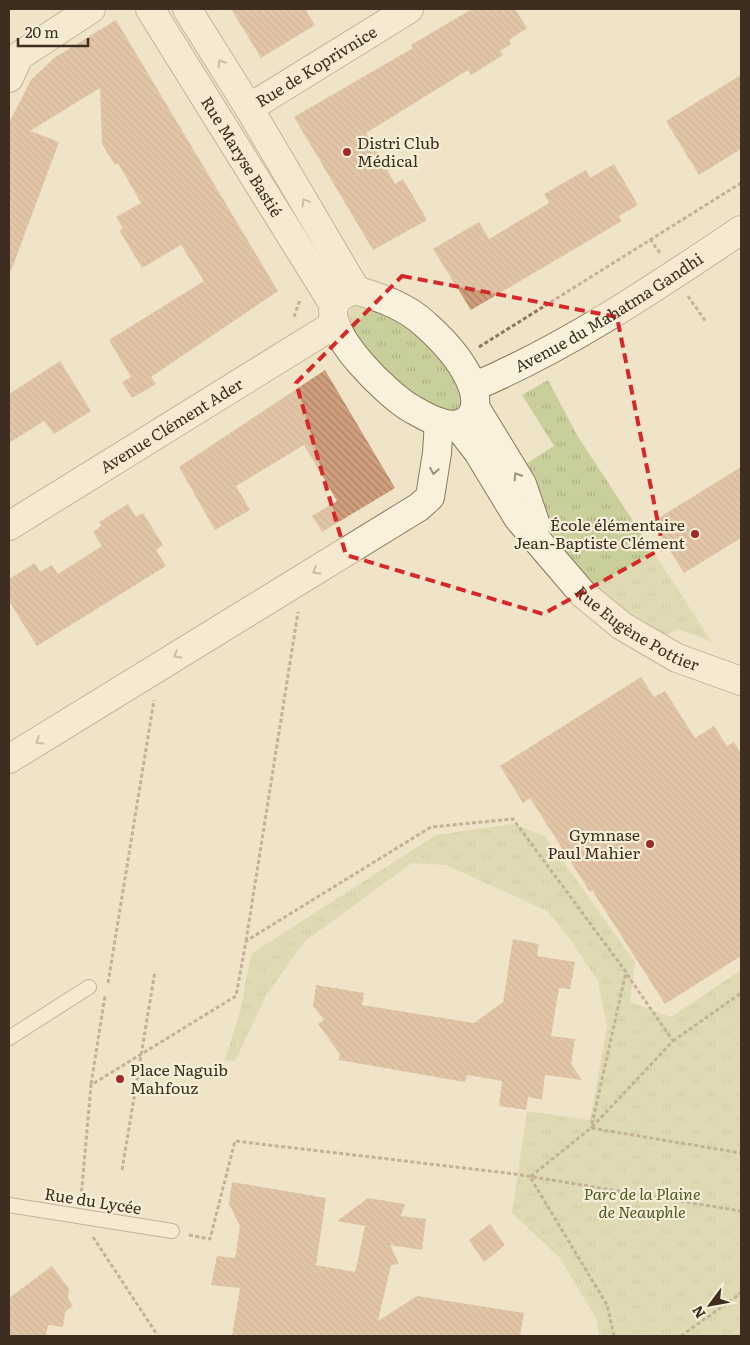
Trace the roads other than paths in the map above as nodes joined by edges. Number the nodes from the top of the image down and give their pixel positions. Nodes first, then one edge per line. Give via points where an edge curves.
1 (91, 9) edge
2 (150, 9) edge
3 (165, 9) edge
4 (187, 9) edge
5 (409, 9) edge
6 (9, 78) edge
7 (249, 108) junction
8 (741, 230) edge
9 (342, 303) junction
10 (461, 410) junction
11 (9, 526) edge
12 (741, 681) edge
13 (9, 759) edge
14 (89, 988) dead end
15 (9, 1038) edge
16 (9, 1205) edge
17 (172, 1231) road end

1 - 6 street via 19,56
2 - 9 street, Rue Maryse Bastié
3 - 9 lane
7 -> 4 street, Rue Maryse Bastié
5 - 7 street, Rue de Koprivnice
9 -> 7 street, Rue Maryse Bastié
8 - 10 street, Avenue du Mahatma Gandhi via 674,275 551,349
9 - 10 street via 356,360 380,385 408,408
9 - 10 street, Rue Eugène Pottier via 398,305 426,325 458,359
9 - 11 street, Avenue Clément Ader
10 - 12 street, Rue Eugène Pottier via 478,452 518,518 583,594 622,626 677,658
10 -> 13 street via 437,453 430,497 419,506
14 - 15 lane
16 - 17 lane, Rue du Lycée

